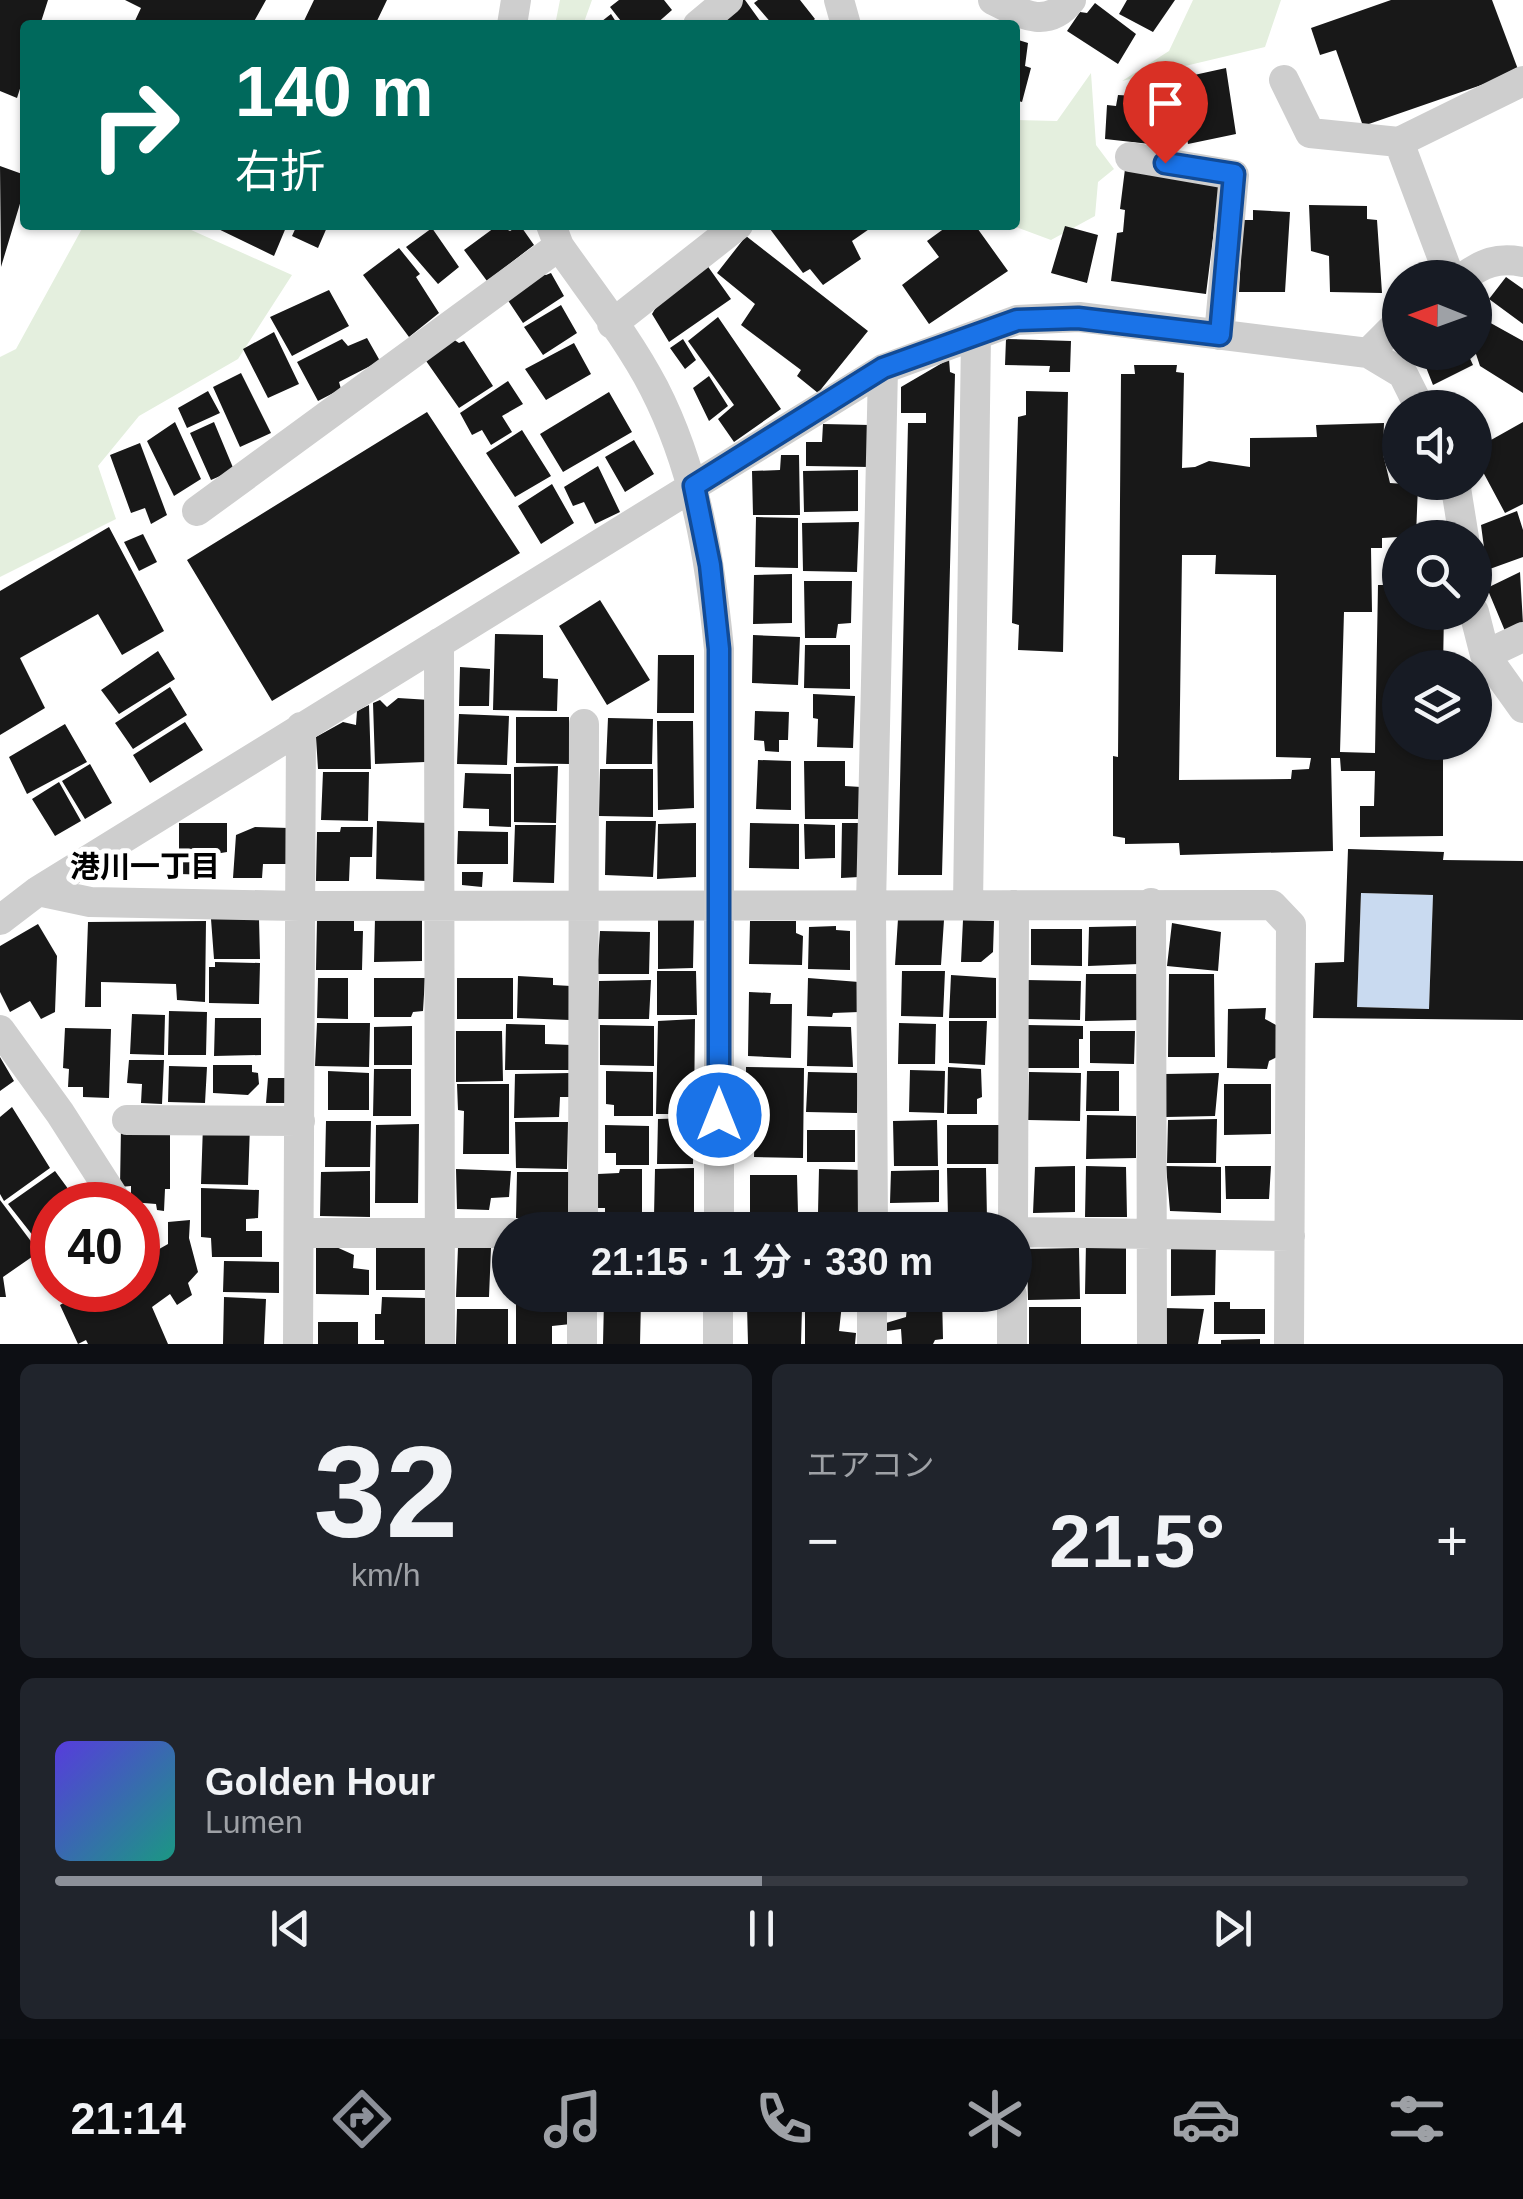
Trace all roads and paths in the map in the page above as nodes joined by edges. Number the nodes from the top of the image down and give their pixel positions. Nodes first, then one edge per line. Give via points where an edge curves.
1 (728, 0) edge
2 (993, 0) edge
3 (1071, 0) edge
4 (704, 20) edge
5 (1284, 80) dead end
6 (1523, 81) edge
7 (1398, 142) junction
8 (1130, 157) dead end
9 (732, 230) edge
10 (555, 236) edge
11 (1443, 260) edge
12 (1492, 261) edge
13 (1523, 262) edge
14 (612, 324) junction
15 (1220, 335) junction
16 (976, 336) junction
17 (1382, 339) edge
18 (1368, 353) junction
19 (883, 368) junction
20 (1411, 390) edge
21 (694, 486) junction
22 (197, 512) dead end
23 (1523, 637) edge
24 (439, 644) junction
25 (1492, 652) edge
26 (1492, 665) edge
27 (1523, 708) edge
28 (584, 724) dead end
29 (302, 727) junction
30 (38, 891) junction
31 (1151, 903) junction
32 (582, 904) junction
33 (438, 905) junction
34 (871, 905) junction
35 (968, 905) junction
36 (1014, 905) junction
37 (300, 906) junction
38 (719, 907) junction
39 (0, 920) edge
40 (0, 1030) edge
41 (127, 1120) dead end
42 (300, 1121) junction
43 (104, 1182) edge
44 (583, 1212) edge
45 (719, 1212) edge
46 (873, 1212) edge
47 (1014, 1212) edge
48 (1032, 1231) edge
49 (492, 1233) edge
50 (1151, 1233) junction
51 (300, 1234) junction
52 (440, 1234) junction
53 (1290, 1236) junction
54 (582, 1312) edge
55 (718, 1312) edge
56 (872, 1312) edge
57 (1012, 1312) edge
58 (298, 1344) edge
59 (440, 1344) edge
60 (582, 1344) edge
61 (718, 1344) edge
62 (872, 1344) edge
63 (1012, 1344) edge
64 (1152, 1344) edge
65 (1289, 1344) edge

1 - 4 street
2 - 3 street via 1039,18 1061,12
5 - 7 street via 1310,133
6 - 7 street
7 - 11 street
8 - 15 street via 1234,174
9 - 14 street
10 - 14 street
10 - 22 street
12 - 13 street
14 - 21 street via 654,387
15 - 16 street via 1078,318 1017,320
15 - 18 street
16 - 19 street
16 - 35 street
17 - 18 street
18 - 20 street via 1403,374
19 - 21 street
19 - 34 street
21 - 24 street
21 - 38 street via 719,649
23 - 25 street
24 - 29 street
24 - 33 street
26 - 27 street
28 - 32 street
29 - 30 street
29 - 37 street
30 - 37 street via 90,902
30 - 39 street
31 - 36 street
31 - 50 street
31 - 53 street via 1272,905 1291,925
32 - 33 street
32 - 38 street
32 - 44 street
33 - 37 street
33 - 52 street
34 - 35 street
34 - 38 street
34 - 46 street
35 - 36 street
36 - 47 street
37 - 42 street
38 - 45 street
40 - 43 street
41 - 42 street
42 - 51 street
48 - 50 street
49 - 52 street
50 - 53 street
50 - 64 street
51 - 52 street
51 - 58 street
52 - 59 street
53 - 65 street
54 - 60 street
55 - 61 street
56 - 62 street
57 - 63 street

